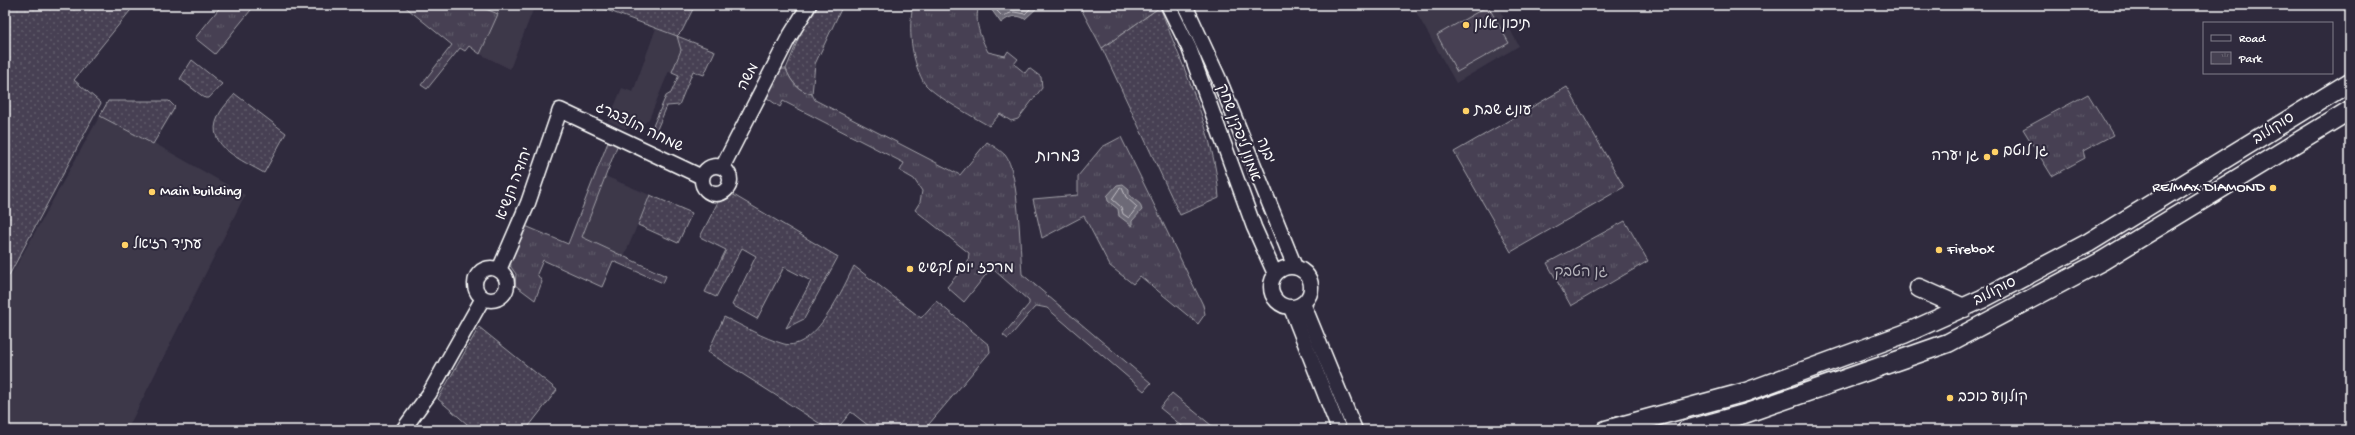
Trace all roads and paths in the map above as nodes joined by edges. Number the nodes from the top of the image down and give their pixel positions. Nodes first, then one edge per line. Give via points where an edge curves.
1 (809, 5) edge
2 (1168, 5) edge
3 (1185, 5) edge
4 (2350, 82) edge
5 (560, 110) joint
6 (2350, 110) edge
7 (723, 166) junction
8 (702, 178) junction
9 (1295, 267) junction
10 (499, 270) junction
11 (1275, 274) junction
12 (1919, 288) dead end
13 (483, 298) junction
14 (1297, 306) junction
15 (1964, 308) junction
16 (403, 430) edge
17 (1339, 430) edge
18 (1355, 430) edge
19 (1606, 430) edge
20 (1686, 430) edge

1 - 7 street, משה via 788,38
2 - 11 street, אמנון ליפקין שחק via 1189,48 1254,227
3 - 9 street, יבנה via 1219,79
4 - 15 main road, סוקולוב via 2088,243
5 - 8 street, שמחה הולצברג
5 - 10 street, יהודה הנשיא via 528,203
6 - 20 main road, סוקולוב via 2102,261 1948,343 1744,414
7 - 8 street via 713,165
7 - 8 street via 731,178 731,183 725,191 711,193 704,187
9 - 11 street via 1281,269
9 - 14 street via 1301,269 1310,280 1311,293
10 - 13 street via 486,269 478,275 475,286
10 - 13 street via 507,280 505,294 497,300
11 - 14 street via 1272,280 1272,294 1279,304
12 - 15 main road
13 - 16 street via 429,394
14 - 17 street
14 - 18 street
15 - 19 main road, סוקולוב via 1904,334 1746,392

